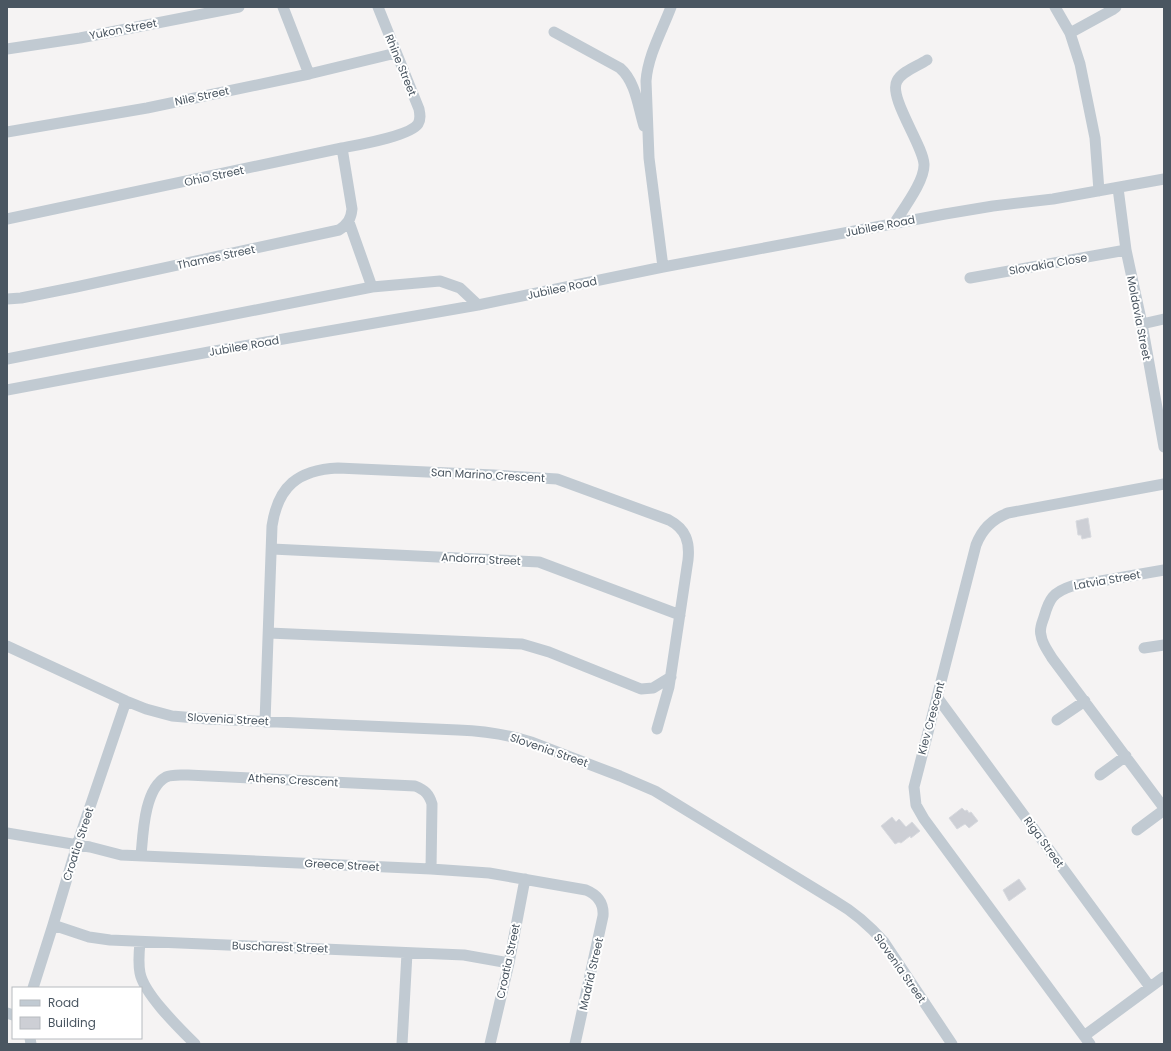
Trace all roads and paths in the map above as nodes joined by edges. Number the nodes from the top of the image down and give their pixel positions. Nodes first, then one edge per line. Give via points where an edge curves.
1 (239, 7) edge
2 (283, 7) edge
3 (378, 7) edge
4 (671, 7) edge
5 (1056, 7) edge
6 (1116, 7) edge
7 (554, 32) dead end
8 (1070, 32) junction
9 (7, 49) edge
10 (396, 53) junction
11 (927, 60) dead end
12 (309, 74) junction
13 (418, 124) joint
14 (7, 132) edge
15 (648, 138) junction
16 (342, 148) junction
17 (1164, 179) edge
18 (1118, 188) junction
19 (1099, 191) junction
20 (7, 219) edge
21 (349, 222) junction
22 (894, 224) junction
23 (1126, 250) junction
24 (663, 267) junction
25 (970, 278) dead end
26 (372, 286) junction
27 (7, 299) edge
28 (478, 305) junction
29 (1164, 320) edge
30 (1142, 324) junction
31 (7, 359) edge
32 (7, 390) edge
33 (1164, 447) edge
34 (1164, 484) edge
35 (272, 549) junction
36 (1164, 570) edge
37 (680, 615) junction
38 (269, 633) junction
39 (1164, 645) edge
40 (7, 646) edge
41 (1144, 648) dead end
42 (671, 677) junction
43 (937, 697) junction
44 (1085, 700) junction
45 (126, 701) junction
46 (1057, 720) dead end
47 (265, 722) junction
48 (657, 729) dead end
49 (1126, 756) junction
50 (1100, 775) dead end
51 (1164, 809) edge
52 (1136, 830) dead end
53 (7, 833) edge
54 (77, 845) junction
55 (141, 856) junction
56 (431, 869) junction
57 (525, 879) junction
58 (602, 904) joint
59 (53, 926) junction
60 (140, 942) junction
61 (407, 953) junction
62 (508, 963) junction
63 (1164, 976) edge
64 (32, 987) edge
65 (1150, 987) junction
66 (1087, 1040) edge
67 (195, 1044) edge
68 (402, 1044) edge
69 (490, 1044) edge
70 (575, 1044) edge
71 (952, 1044) edge

1 - 9 street, Yukon Street via 80,38
2 - 12 street
3 - 10 street, Rhine Street
4 - 15 street via 647,71
5 - 8 street
6 - 8 street
7 - 15 street via 625,72 631,82
8 - 19 street via 1092,117
10 - 12 street, Nile Street
10 - 13 street, Rhine Street via 418,109
11 - 22 street via 902,75 896,85 897,98 922,153 924,165 920,183
12 - 14 street, Nile Street via 147,108
13 - 16 street, Ohio Street via 395,136
15 - 24 street
16 - 20 street, Ohio Street
16 - 21 street via 352,209
17 - 18 street, Jubilee Road
18 - 19 street, Jubilee Road
18 - 23 street, Moldavia Street
19 - 22 street, Jubilee Road via 979,208
21 - 26 street
21 - 27 street, Thames Street via 339,230 329,233
22 - 24 street, Jubilee Road
23 - 25 street, Slovakia Close
23 - 30 street, Moldavia Street
24 - 28 street, Jubilee Road
26 - 28 street via 440,281 460,288
26 - 31 street
28 - 32 street, Jubilee Road
29 - 30 street
30 - 33 street, Moldavia Street
34 - 43 street, Kiev Crescent via 1017,511 1002,515 990,523 976,545
35 - 37 street, Andorra Street via 533,561
35 - 37 street, San Marino Crescent via 278,500 298,479 321,470 338,468 557,479 669,520 679,526 686,537 689,550
35 - 38 street, San Marino Crescent
36 - 44 street, Latvia Street via 1072,586 1062,589 1050,600 1040,629 1041,638
37 - 42 street, San Marino Crescent
38 - 42 street via 517,643 543,650 641,689 653,688
38 - 47 street, San Marino Crescent
39 - 41 street
40 - 45 street, Slovenia Street
42 - 48 street, San Marino Crescent
43 - 65 street, Riga Street
43 - 66 street, Kiev Crescent via 915,780 916,805 924,820
44 - 46 street
44 - 49 street, Latvia Street
45 - 47 street, Slovenia Street via 172,716
45 - 54 street, Croatia Street
47 - 71 street, Slovenia Street via 491,732 531,742 649,788 858,916 884,942
49 - 50 street
49 - 51 street, Latvia Street
51 - 52 street, Latvia Street
53 - 54 street, Greece Street
54 - 55 street, Greece Street via 121,855
54 - 59 street, Croatia Street
55 - 56 street, Greece Street
55 - 56 street, Athens Crescent via 149,801 155,789 166,777 175,774 415,786 426,792 432,804
56 - 57 street, Greece Street via 489,873
57 - 58 street, Greece Street via 586,890 597,896
57 - 62 street, Croatia Street
58 - 70 street, Madrid Street via 602,924
59 - 60 street, Buscharest Street via 93,937
59 - 64 street, Croatia Street
60 - 61 street, Buscharest Street
60 - 67 street via 139,966 144,985 150,995
61 - 62 street, Buscharest Street via 464,955
61 - 68 street
62 - 69 street, Croatia Street
63 - 65 street
65 - 66 street

